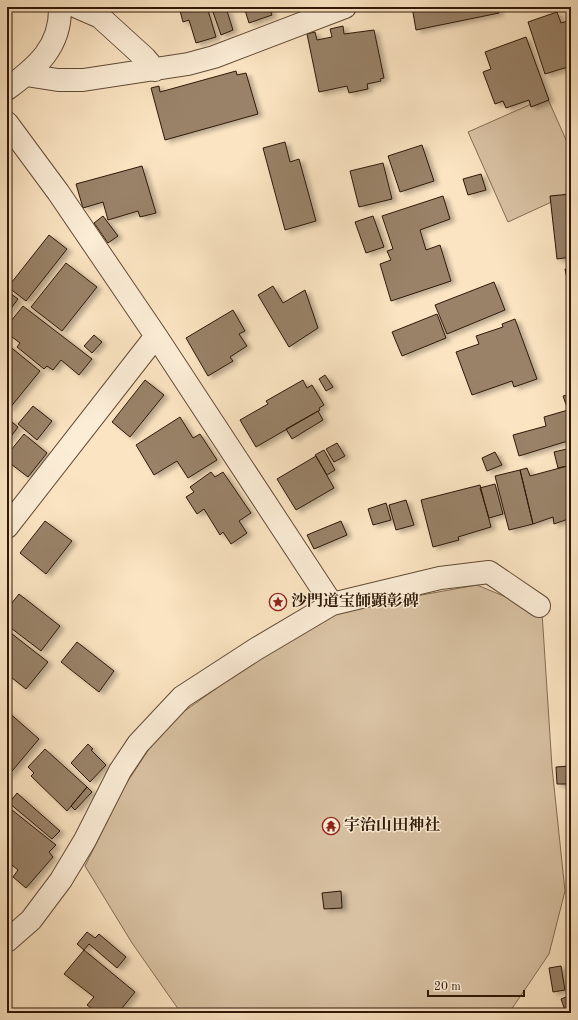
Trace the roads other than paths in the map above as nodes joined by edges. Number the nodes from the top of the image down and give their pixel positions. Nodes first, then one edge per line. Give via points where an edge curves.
1 (60, 7) edge
2 (77, 7) edge
3 (345, 7) edge
4 (155, 70) junction
5 (26, 75) junction
6 (7, 89) edge
7 (7, 123) edge
8 (156, 336) junction
9 (7, 527) edge
10 (332, 604) junction
11 (539, 606) dead end
12 (7, 941) edge

1 - 5 street via 60,19 51,49
2 - 4 street via 100,17
3 - 4 street via 214,57
4 - 5 street via 83,80 58,80
5 - 6 street
7 - 8 street via 58,192
8 - 9 street
8 - 10 street
10 - 11 street via 440,578 489,572
10 - 12 street via 256,649 182,697 172,707 138,744 120,771 85,840 61,880 31,920

